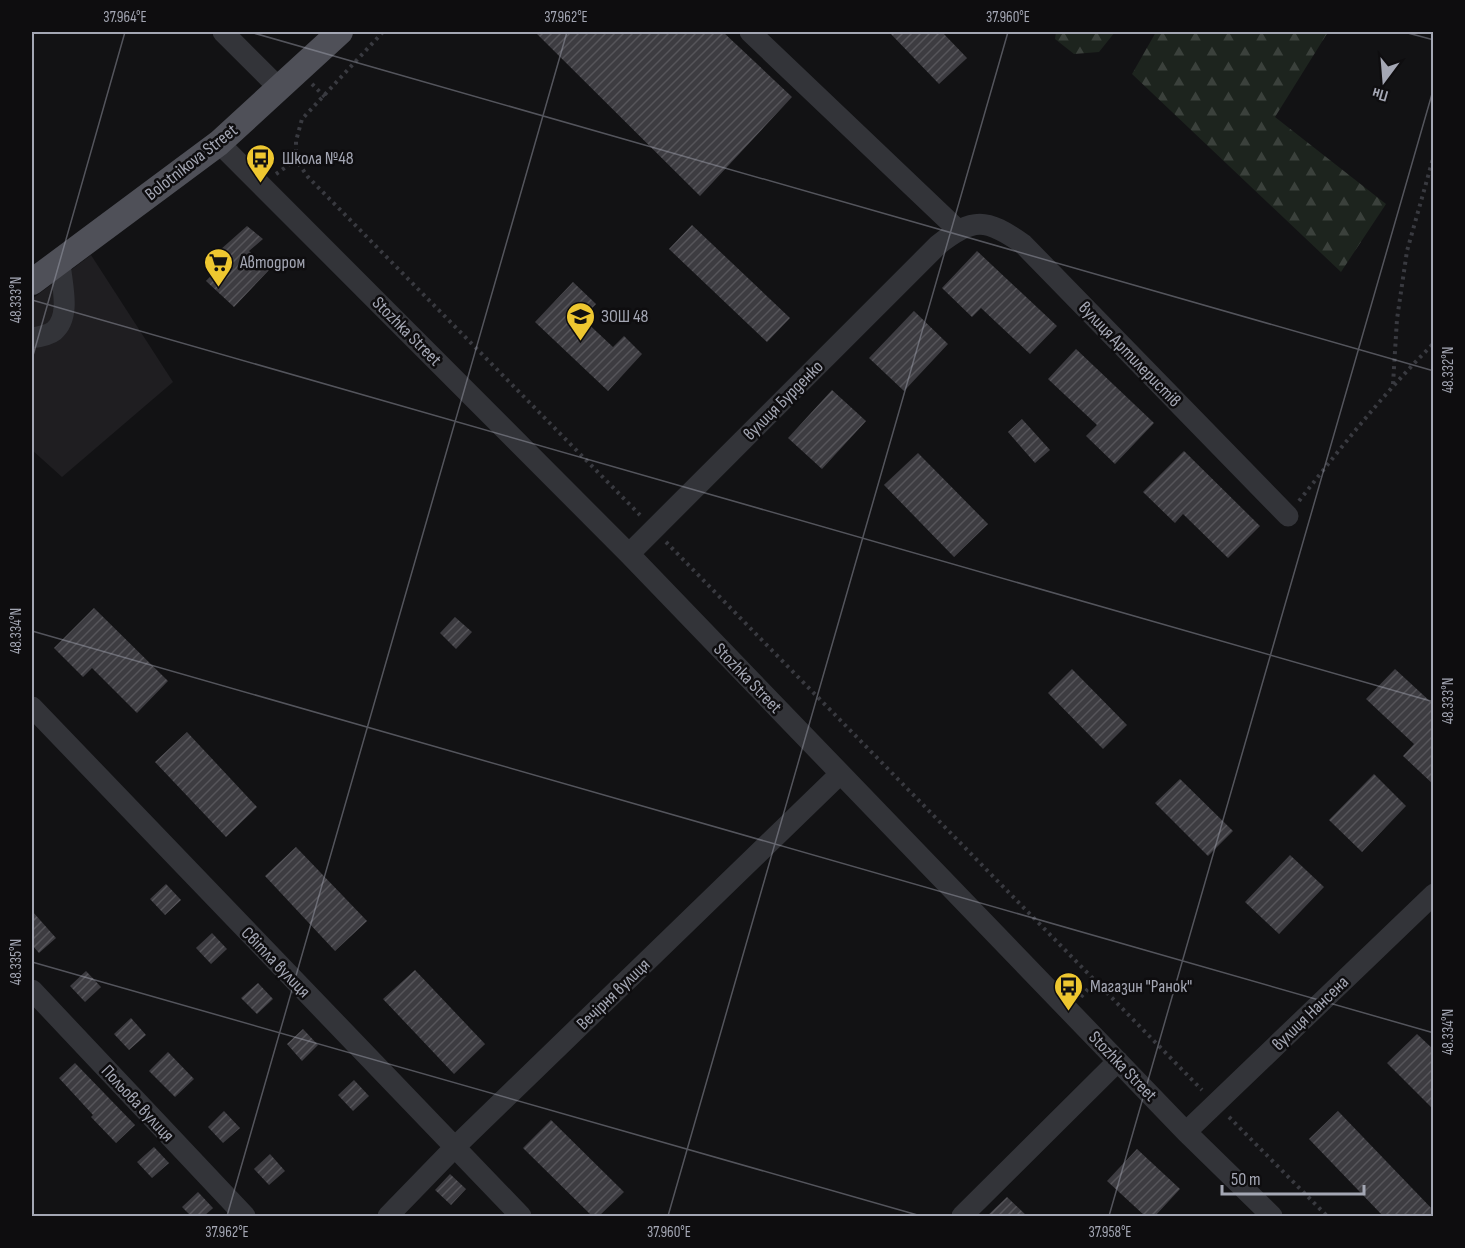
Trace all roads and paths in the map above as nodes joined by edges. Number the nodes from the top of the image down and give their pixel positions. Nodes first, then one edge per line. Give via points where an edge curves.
1 (223, 32) edge
2 (340, 32) edge
3 (383, 32) edge
4 (750, 32) edge
5 (279, 88) junction
6 (219, 143) junction
7 (1434, 155) edge
8 (957, 229) junction
9 (60, 262) junction
10 (32, 282) edge
11 (32, 338) edge
12 (1434, 343) edge
13 (1393, 384) junction
14 (1288, 516) joint
15 (654, 529) junction
16 (629, 554) junction
17 (32, 708) edge
18 (840, 774) junction
19 (1434, 894) edge
20 (32, 990) edge
21 (1118, 1061) junction
22 (1215, 1103) junction
23 (1186, 1132) junction
24 (454, 1147) junction
25 (245, 1216) edge
26 (388, 1216) edge
27 (521, 1216) edge
28 (962, 1216) edge
29 (1272, 1216) edge
30 (1327, 1216) edge

1 - 5 street
2 - 5 main road, Bolotnikova Street
3 - 15 path via 302,119 296,160 308,177
4 - 8 street
5 - 6 main road, Bolotnikova Street
6 - 9 main road, Bolotnikova Street
6 - 16 street, Stozhka Street
7 - 13 path via 1407,251
8 - 14 street, вулиця Артилеристів via 979,224 1001,229 1023,244
8 - 15 street, вулиця Бурденко
9 - 10 main road, Bolotnikova Street
9 - 11 street via 63,318 54,332
12 - 13 path
13 - 14 path
15 - 16 street, вулиця Бурденко
15 - 22 path
16 - 18 street, Stozhka Street
17 - 24 street, Світла вулиця
18 - 21 street, Stozhka Street
18 - 24 street, Вечірня вулиця
19 - 22 street, вулиця Нансена
20 - 25 street, Польова вулиця
21 - 23 street, Stozhka Street
21 - 28 street
22 - 23 street, вулиця Нансена
22 - 30 path
23 - 29 street, Stozhka Street
24 - 26 street, Вечірня вулиця
24 - 27 street, Світла вулиця

